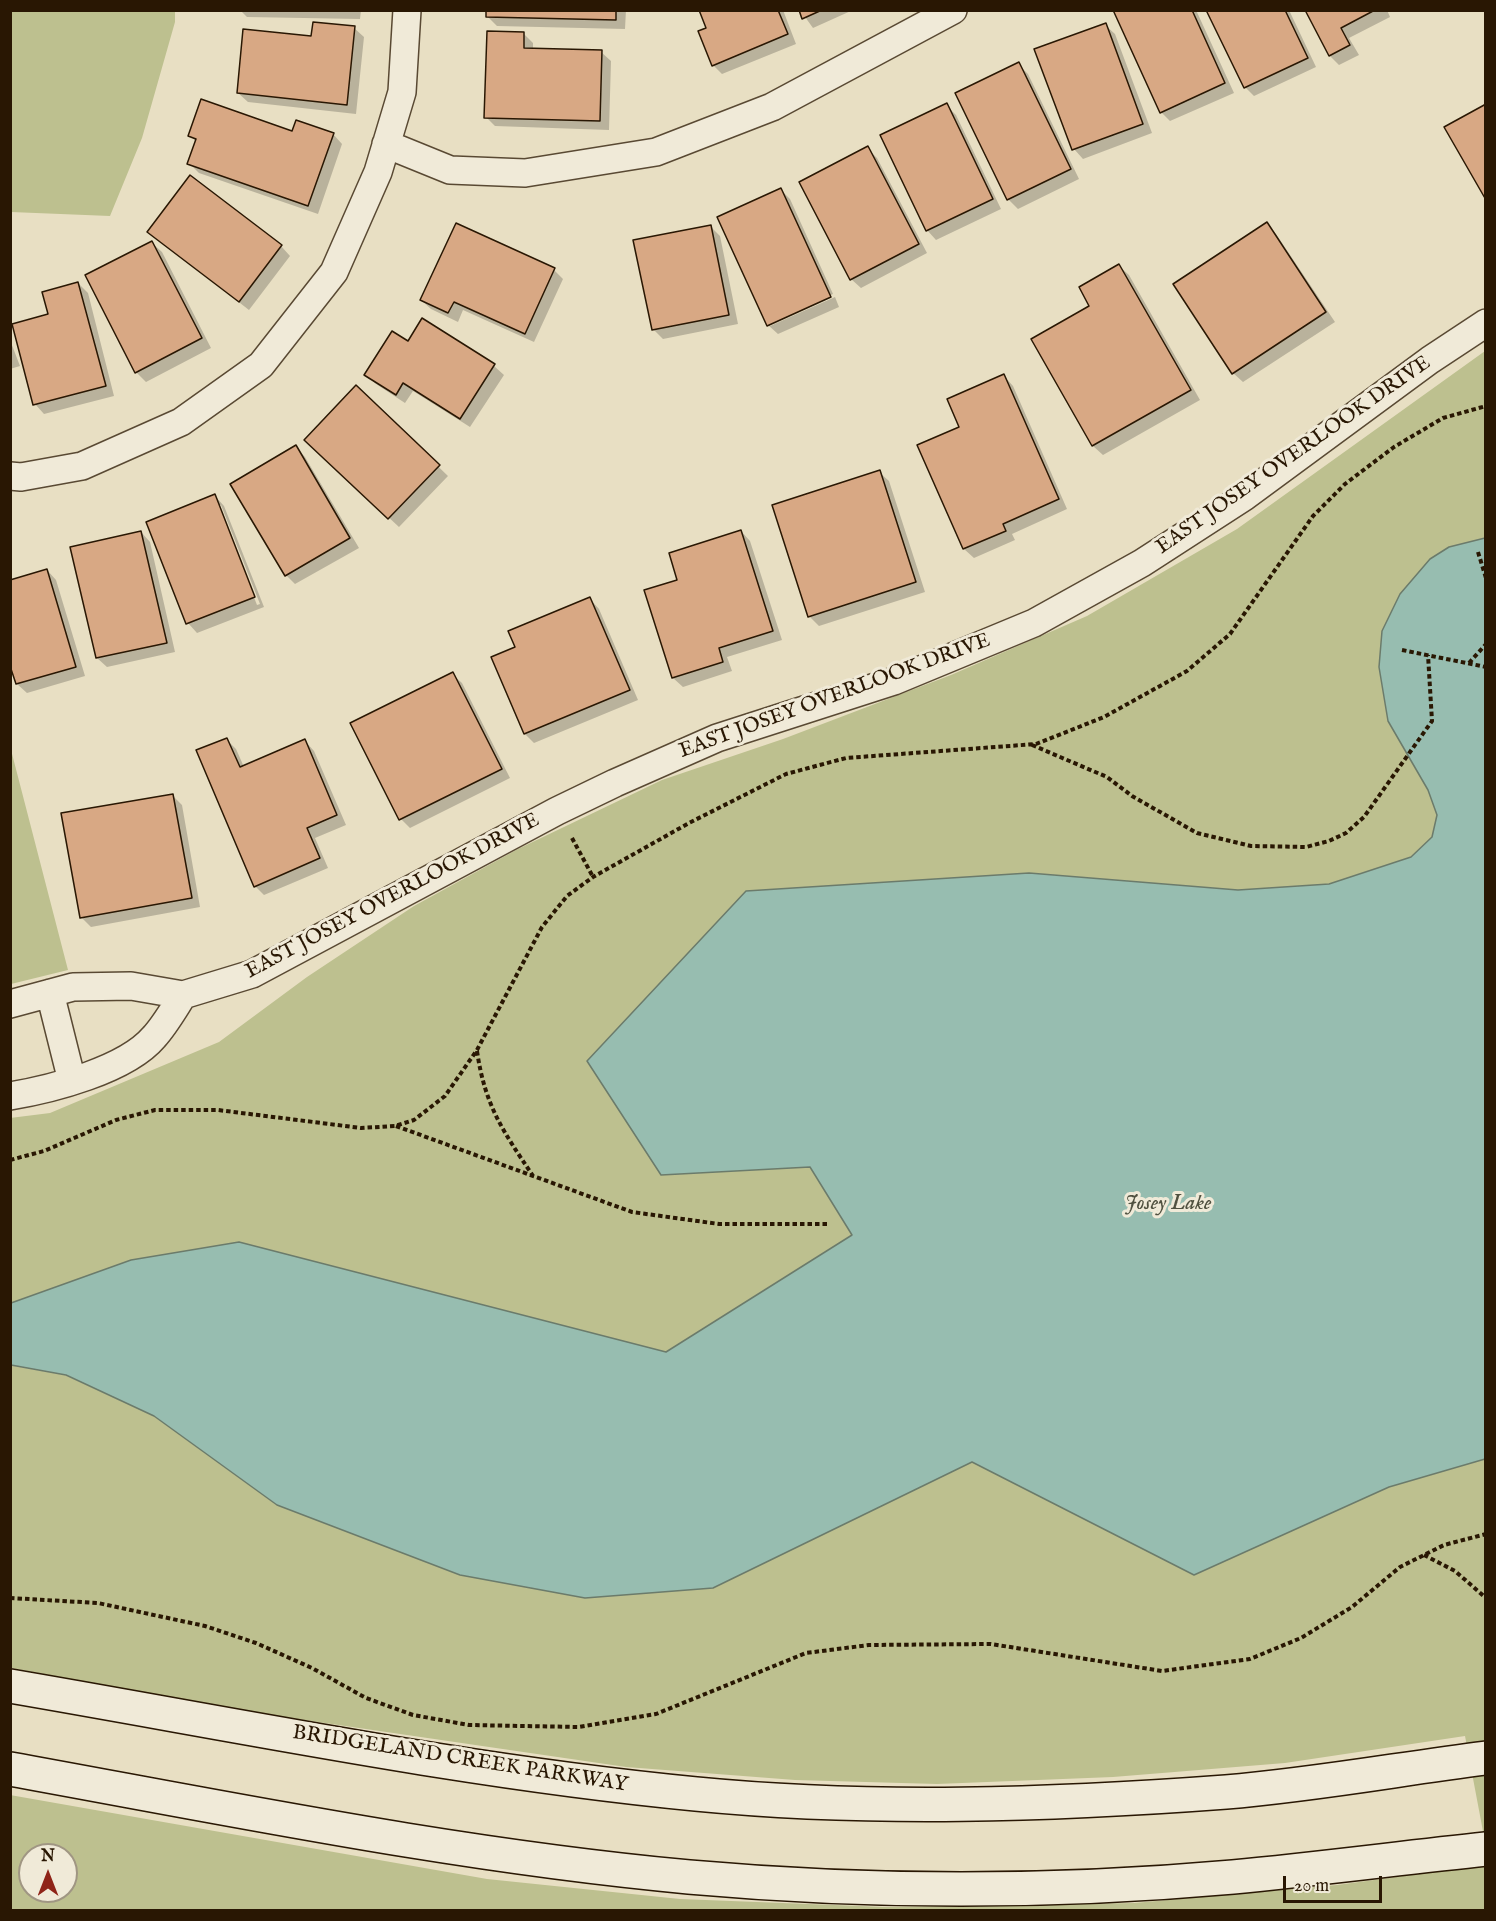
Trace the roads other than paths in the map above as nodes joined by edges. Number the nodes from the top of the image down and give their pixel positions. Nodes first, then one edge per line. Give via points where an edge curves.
1 (407, 10) edge
2 (953, 10) edge
3 (386, 144) junction
4 (1485, 323) edge
5 (10, 476) edge
6 (50, 993) junction
7 (183, 995) junction
8 (10, 1004) edge
9 (72, 1081) junction
10 (10, 1096) edge
11 (10, 1686) edge
12 (1485, 1758) edge
13 (10, 1769) edge
14 (1485, 1849) edge

1 - 3 street via 402,92
2 - 3 street via 772,106 656,152 525,173 450,170
3 - 5 street via 378,172 334,272 261,365 181,422 82,466
4 - 7 street, EAST JOSEY OVERLOOK DRIVE via 1244,497 1142,563 1034,623 894,681 717,738 557,810 252,974
6 - 7 street, EAST JOSEY OVERLOOK DRIVE via 73,987 131,986
6 - 8 street, EAST JOSEY OVERLOOK DRIVE
6 - 9 street
7 - 9 street via 153,1039 112,1067
9 - 10 street
11 - 12 main road, BRIDGELAND CREEK PARKWAY via 522,1774 700,1794 877,1803 1052,1802 1230,1791
13 - 14 main road via 516,1858 691,1877 880,1887 1060,1887 1232,1877

